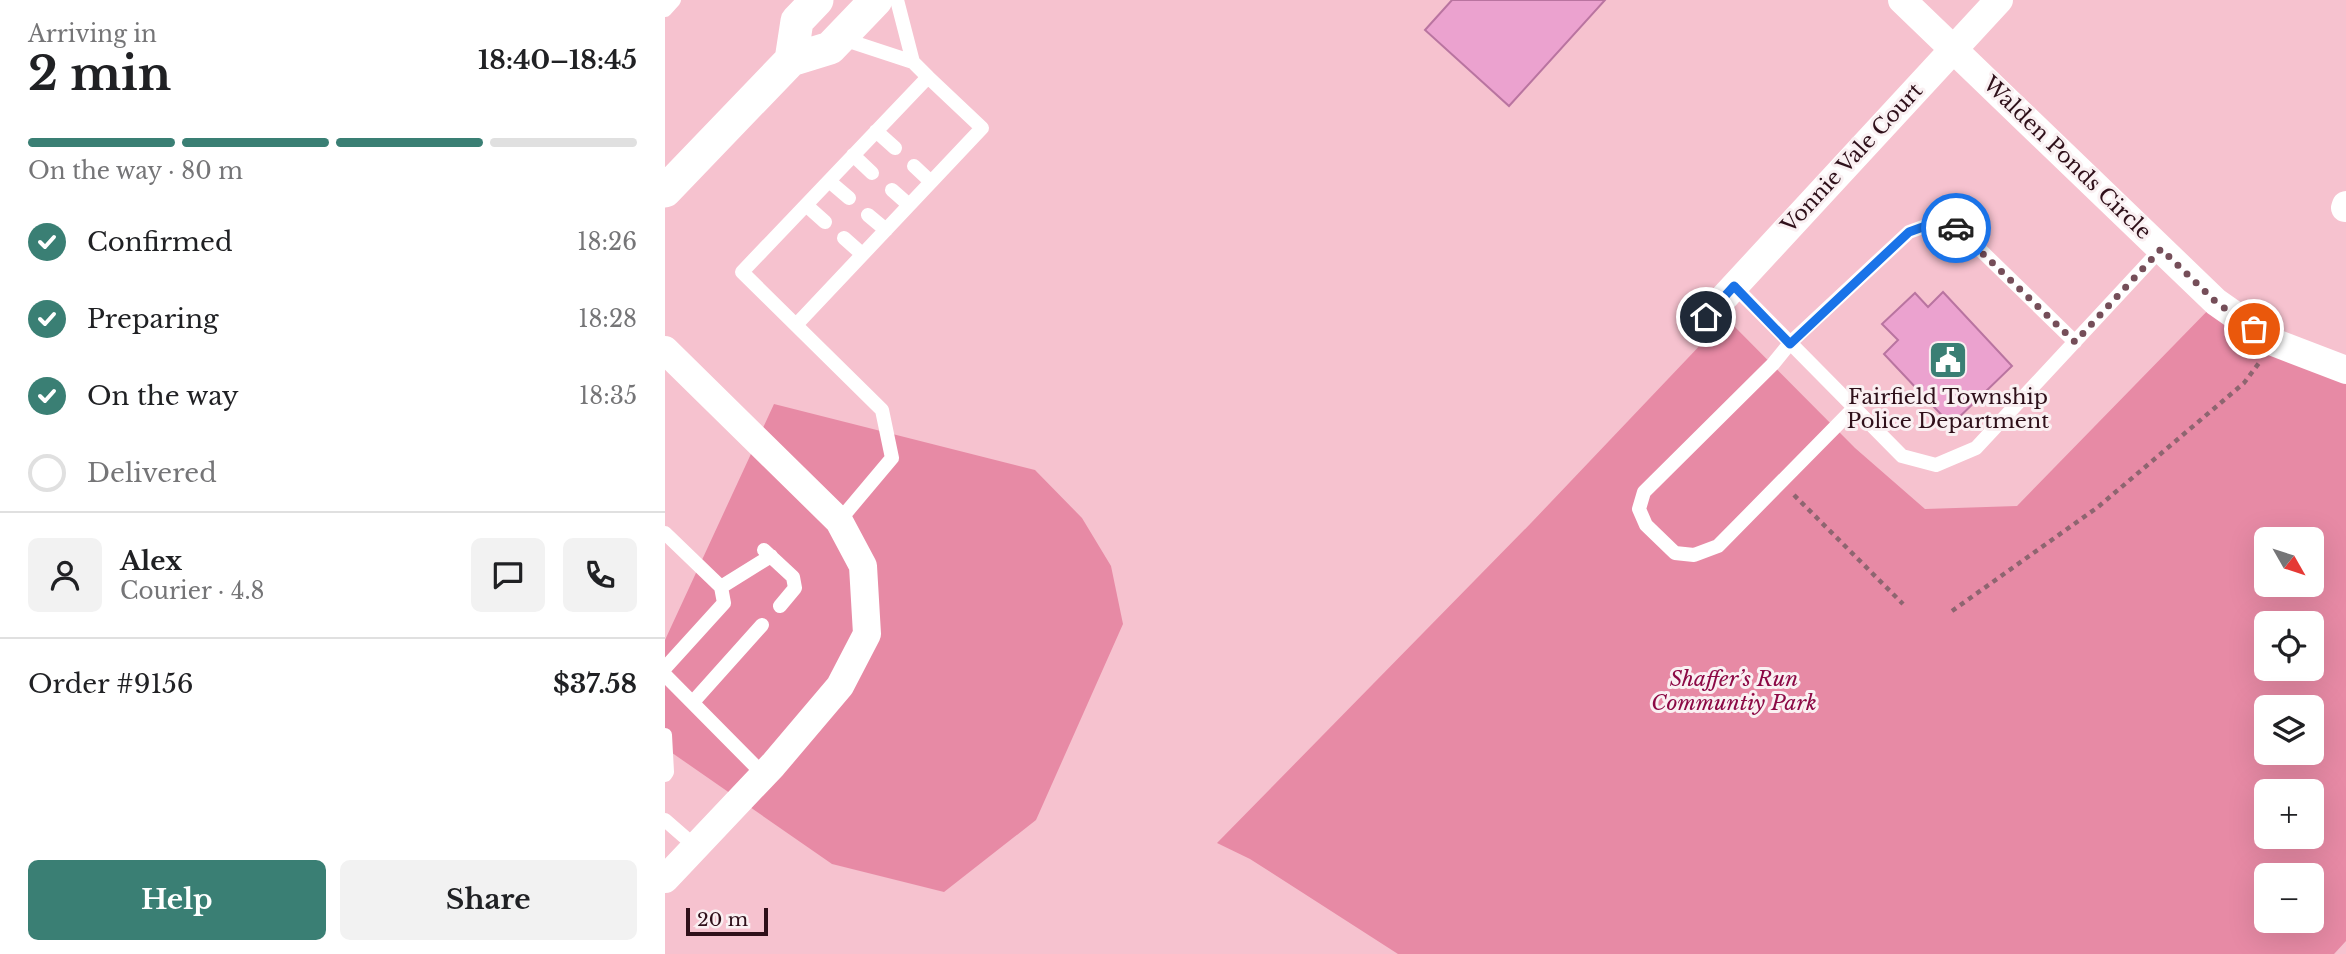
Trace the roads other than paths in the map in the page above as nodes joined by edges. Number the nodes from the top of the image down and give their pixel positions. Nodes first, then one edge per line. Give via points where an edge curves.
1 (674, 0) edge
2 (817, 0) edge
3 (876, 0) edge
4 (897, 0) edge
5 (1902, 0) edge
6 (1999, 0) edge
7 (665, 10) edge
8 (840, 38) junction
9 (1953, 48) junction
10 (792, 60) junction
11 (913, 62) junction
12 (928, 77) junction
13 (876, 131) junction
14 (895, 148) dead end
15 (853, 155) junction
16 (914, 166) dead end
17 (873, 173) dead end
18 (829, 181) junction
19 (931, 182) junction
20 (892, 190) dead end
21 (665, 191) edge
22 (849, 198) dead end
23 (806, 205) junction
24 (909, 205) junction
25 (868, 215) dead end
26 (825, 222) dead end
27 (886, 230) junction
28 (844, 239) dead end
29 (2161, 249) junction
30 (862, 254) junction
31 (1734, 286) junction
32 (1706, 317) dead end
33 (796, 325) junction
34 (2075, 342) junction
35 (1790, 344) junction
36 (665, 350) edge
37 (2346, 370) edge
38 (1854, 408) junction
39 (839, 521) junction
40 (665, 533) edge
41 (721, 587) junction
42 (780, 606) dead end
43 (762, 625) dead end
44 (668, 657) edge
45 (665, 675) edge
46 (692, 702) junction
47 (665, 735) edge
48 (665, 775) edge
49 (764, 775) junction
50 (665, 820) edge
51 (696, 847) junction
52 (665, 879) edge

1 - 7 lane
2 - 10 street via 797,21
3 - 8 street
4 - 11 lane
5 - 9 street, Walden Ponds Circle
6 - 9 street, Vonnie Vale Court
8 - 10 street via 830,48
8 - 11 lane
9 - 29 street, Walden Ponds Circle
9 - 31 street, Vonnie Vale Court
10 - 21 street
11 - 12 lane
12 - 13 lane
12 - 19 lane via 982,128
13 - 14 lane
13 - 15 lane
15 - 17 lane
15 - 18 lane
16 - 19 lane
18 - 22 lane
18 - 23 lane
19 - 24 lane
20 - 24 lane
23 - 26 lane
23 - 33 lane via 742,272
24 - 27 lane
25 - 27 lane
27 - 30 lane
28 - 30 lane
29 - 34 lane
29 - 37 street, Walden Ponds Circle via 2216,302 2273,342
30 - 33 lane
31 - 32 street, Vonnie Vale Court
31 - 35 lane
33 - 39 lane via 882,410 892,458
34 - 35 lane via 1961,231 1942,220 1909,232
34 - 38 lane via 1976,448 1936,465 1902,456
35 - 38 lane
35 - 38 lane via 1644,492 1639,509 1646,525 1675,553 1695,555 1718,546
36 - 39 street
39 - 49 street via 863,566 867,634 839,686
40 - 41 lane
41 - 42 lane via 768,553 793,577 795,588
41 - 44 lane via 724,603
43 - 46 lane
45 - 46 lane
46 - 49 lane
47 - 48 lane
49 - 51 street
50 - 51 lane
51 - 52 street

